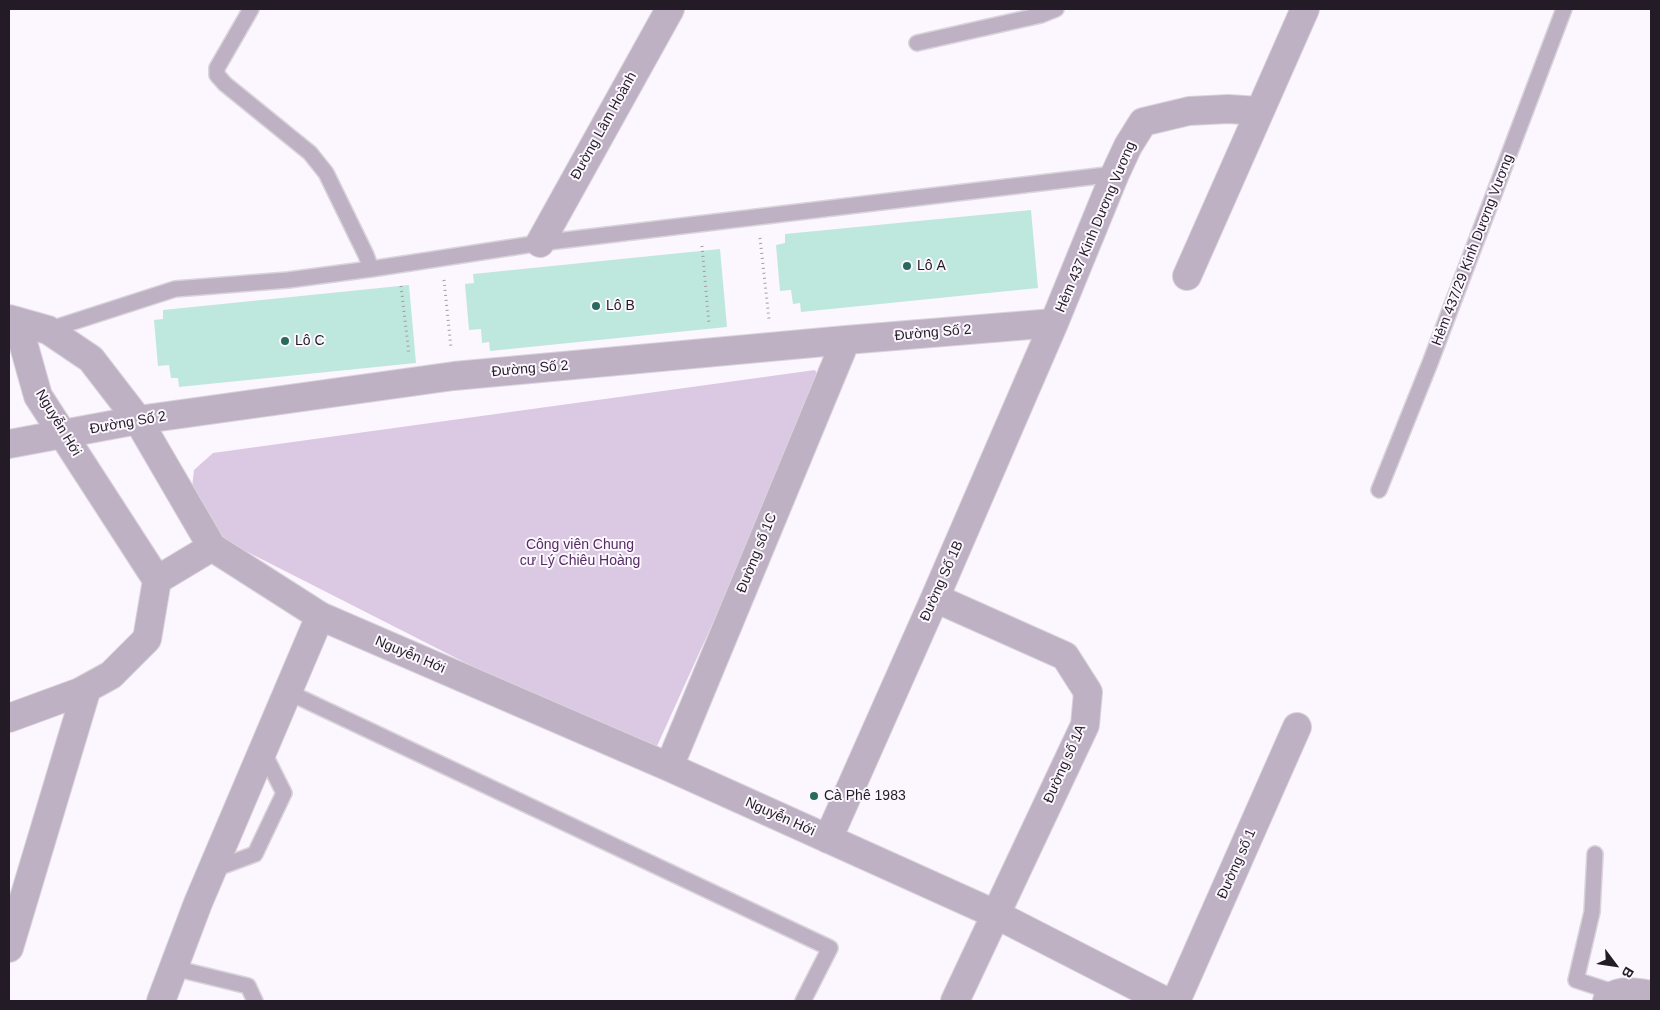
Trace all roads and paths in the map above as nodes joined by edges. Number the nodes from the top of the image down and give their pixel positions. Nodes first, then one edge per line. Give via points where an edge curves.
1 (251, 9) edge
2 (670, 9) edge
3 (1056, 9) edge
4 (1305, 9) edge
5 (1564, 9) edge
6 (917, 43) dead end
7 (1260, 110) junction
8 (1115, 174) junction
9 (758, 217) junction
10 (700, 224) junction
11 (540, 243) junction
12 (442, 258) junction
13 (399, 265) junction
14 (371, 269) junction
15 (1187, 276) dead end
16 (13, 320) edge
17 (1054, 323) junction
18 (48, 330) junction
19 (846, 340) junction
20 (772, 347) junction
21 (712, 352) junction
22 (454, 376) junction
23 (412, 382) junction
24 (138, 420) junction
25 (63, 435) junction
26 (9, 444) edge
27 (1379, 490) dead end
28 (212, 547) junction
29 (157, 580) junction
30 (935, 598) junction
31 (320, 616) junction
32 (87, 688) junction
33 (288, 692) junction
34 (9, 718) edge
35 (1297, 727) dead end
36 (263, 751) junction
37 (669, 766) junction
38 (828, 839) junction
39 (1595, 854) dead end
40 (212, 870) junction
41 (995, 914) junction
42 (9, 948) edge
43 (174, 968) junction
44 (1651, 995) edge
45 (1612, 997) edge
46 (161, 1001) edge
47 (255, 1001) edge
48 (803, 1001) edge
49 (955, 1001) edge
50 (1164, 1001) edge
51 (1176, 1001) edge

1 - 14 lane via 217,68 217,76 310,153 326,173
2 - 11 street, Đường Lâm Hoành
3 - 6 lane
4 - 7 street
5 - 27 lane, Hẻm 437/29 Kinh Dương Vương
7 - 8 street, Hẻm 437 Kinh Dương Vương via 1189,111 1143,122
7 - 15 street
8 - 9 lane
8 - 17 street, Hẻm 437 Kinh Dương Vương
9 - 10 lane
9 - 20 path
10 - 11 lane
10 - 21 path
11 - 12 lane
12 - 13 lane
12 - 22 path
13 - 14 lane
13 - 23 path
14 - 18 lane via 288,280 175,289
16 - 18 street, Nguyễn Hới
16 - 25 street, Nguyễn Hới via 38,396
17 - 19 street, Đường Số 2
17 - 30 street, Đường Số 1B
18 - 24 street, Nguyễn Hới via 91,359
19 - 20 street, Đường Số 2
19 - 37 street, Đường số 1C
20 - 21 street, Đường Số 2
21 - 22 street, Đường Số 2
22 - 23 street, Đường Số 2
23 - 24 street, Đường Số 2
24 - 25 street, Đường Số 2
24 - 28 street, Nguyễn Hới
25 - 26 street, Đường Số 2
25 - 29 street, Nguyễn Hới
28 - 29 street
28 - 31 street, Nguyễn Hới
29 - 32 street via 147,639 111,675
30 - 38 street, Đường Số 1B
30 - 41 street, Đường số 1A via 1065,656 1088,692 1085,725
31 - 33 street
31 - 37 street, Nguyễn Hới
32 - 34 street
32 - 42 street
33 - 36 street
33 - 48 lane via 830,948
35 - 51 street, Đường số 1
36 - 40 street
36 - 40 lane via 284,793 256,854
37 - 38 street, Nguyễn Hới
38 - 41 street, Nguyễn Hới
39 - 45 lane via 1592,912 1576,980
40 - 43 street
41 - 49 street, Đường số 1A
41 - 50 street, Nguyễn Hới
43 - 46 street
43 - 47 lane via 248,986
44 - 45 street via 1626,991

